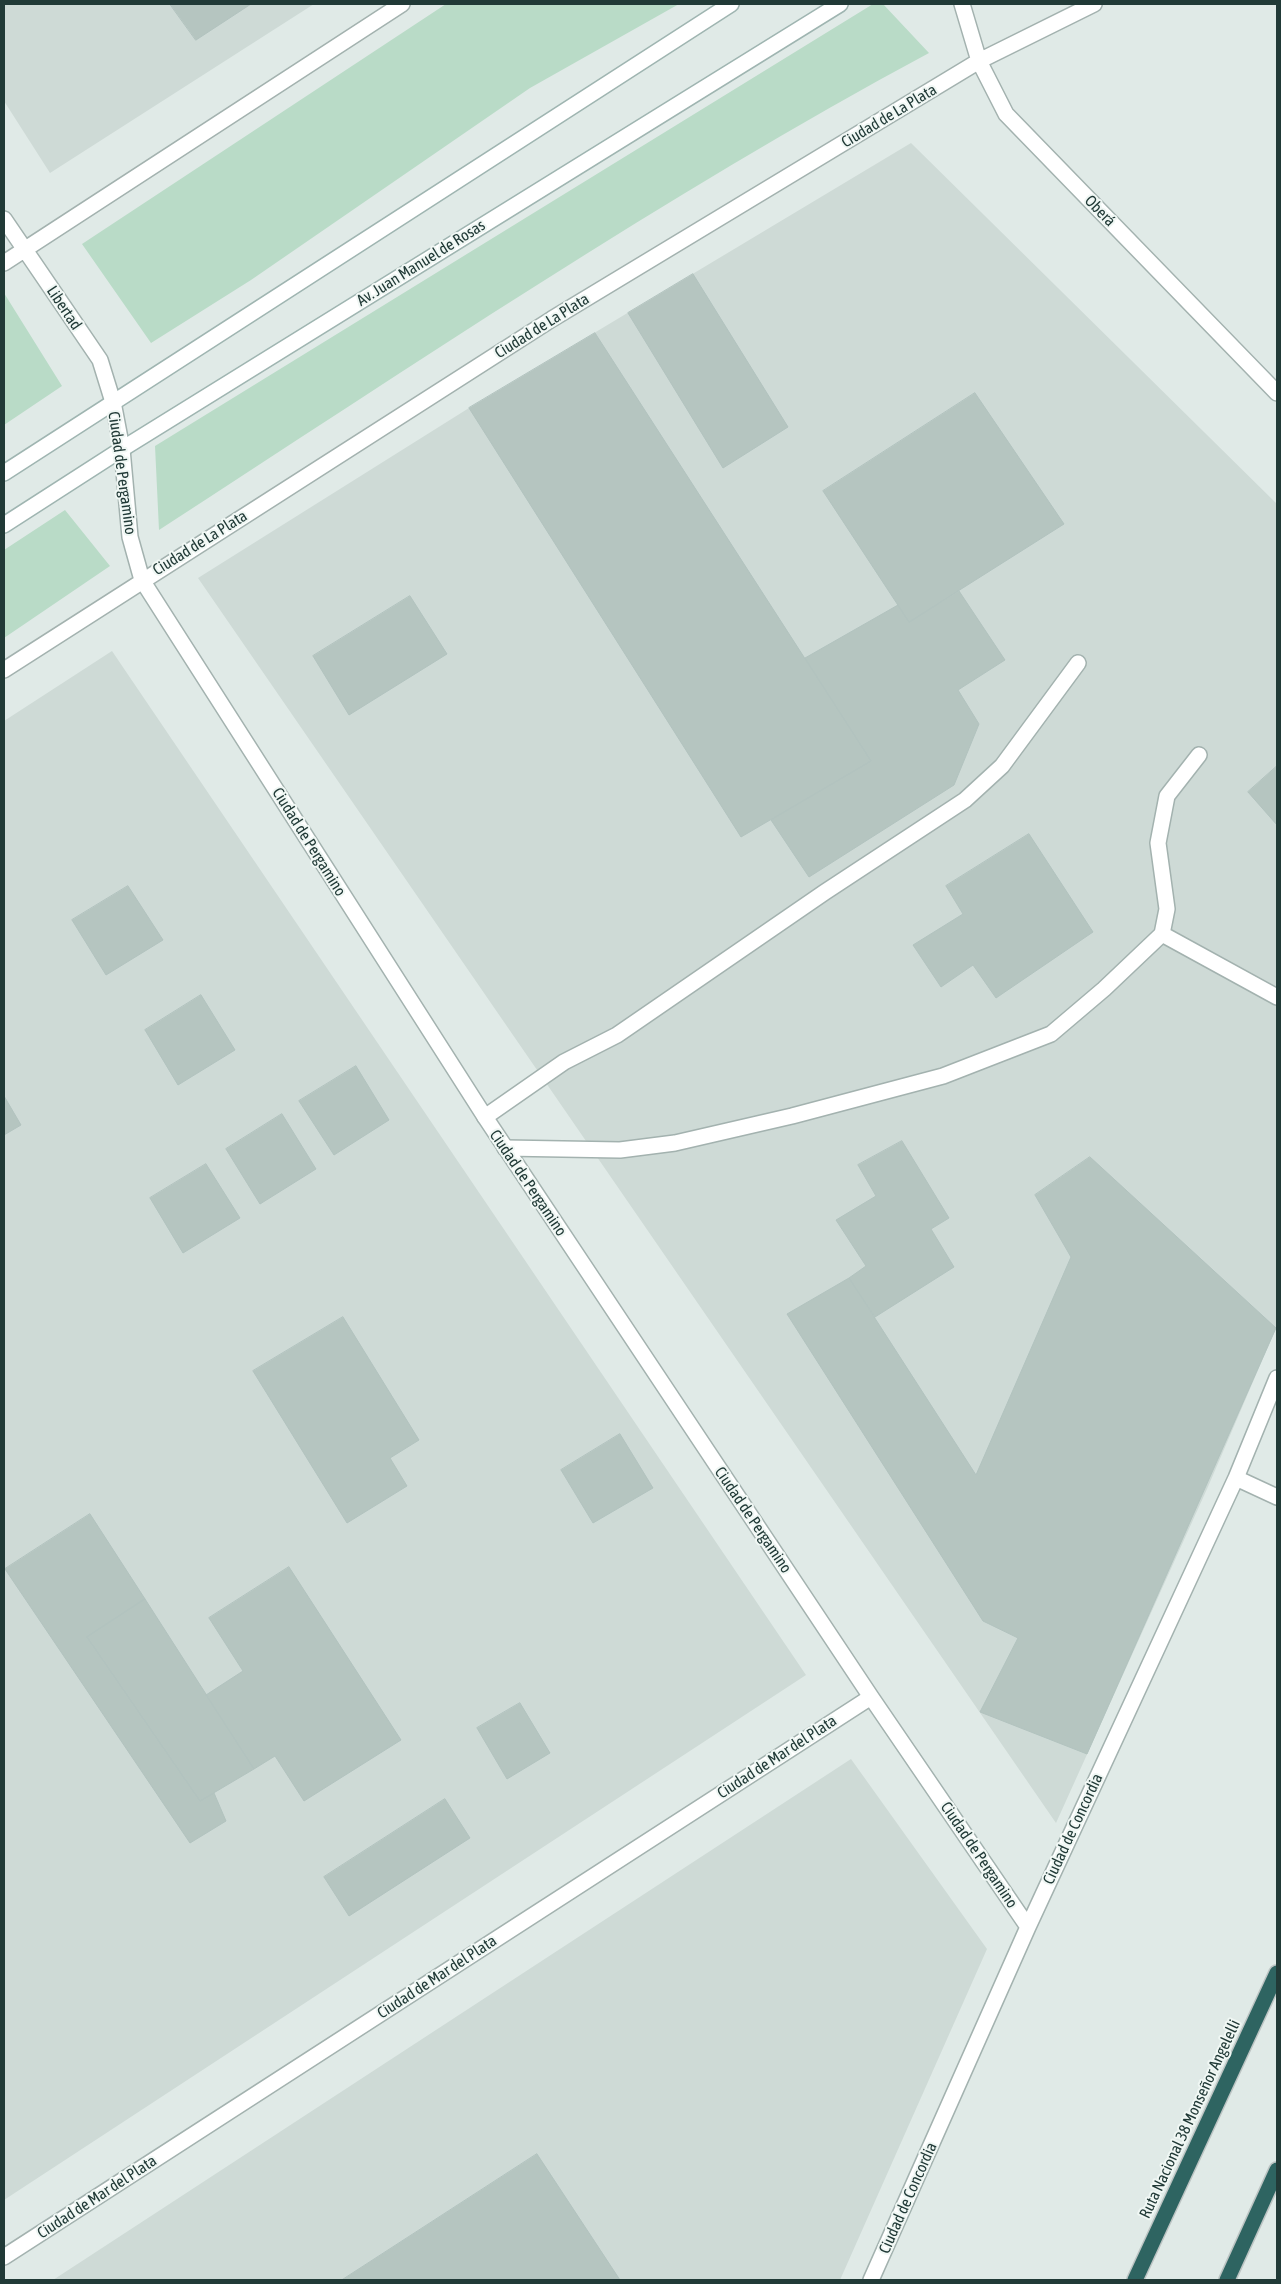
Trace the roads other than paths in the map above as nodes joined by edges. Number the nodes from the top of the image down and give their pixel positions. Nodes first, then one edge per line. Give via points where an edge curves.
1 (402, 4) edge
2 (731, 4) edge
3 (840, 4) edge
4 (962, 4) edge
5 (1094, 4) edge
6 (979, 61) junction
7 (4, 219) edge
8 (24, 249) junction
9 (4, 263) edge
10 (1277, 393) edge
11 (113, 402) junction
12 (122, 449) junction
13 (4, 473) edge
14 (4, 525) edge
15 (142, 580) junction
16 (1078, 663) dead end
17 (4, 670) edge
18 (1199, 755) dead end
19 (1162, 934) junction
20 (1277, 997) edge
21 (485, 1117) junction
22 (505, 1148) junction
23 (1277, 1378) edge
24 (1236, 1478) junction
25 (1277, 1497) edge
26 (871, 1697) junction
27 (1028, 1927) junction
28 (1277, 1973) edge
29 (1277, 2170) edge
30 (4, 2257) edge
31 (871, 2280) edge
32 (1135, 2280) edge
33 (1227, 2280) edge

1 - 8 street
2 - 11 street
3 - 12 street, Av. Juan Manuel de Rosas
4 - 6 street, Oberá
5 - 6 street, Ciudad de La Plata
6 - 10 street, Oberá via 1006,114
6 - 15 street, Ciudad de La Plata via 552,319
7 - 8 street, Libertad
8 - 9 street
8 - 11 street, Libertad via 100,360
11 - 12 street, Ciudad de Pergamino
11 - 13 street
12 - 14 street, Av. Juan Manuel de Rosas
12 - 15 street, Ciudad de Pergamino via 130,536
15 - 17 street, Ciudad de La Plata
15 - 21 street, Ciudad de Pergamino
16 - 21 street via 1002,766 965,800 617,1035 564,1062
18 - 19 street via 1167,796 1158,843 1167,909
19 - 20 street
19 - 22 street via 1051,1034 943,1076 675,1143 620,1150
21 - 22 street, Ciudad de Pergamino
22 - 26 street, Ciudad de Pergamino
23 - 24 street, Ciudad de Concordia
24 - 25 street
24 - 27 street, Ciudad de Concordia
26 - 27 street, Ciudad de Pergamino
26 - 30 street, Ciudad de Mar del Plata
27 - 31 street, Ciudad de Concordia
28 - 32 highway, Ruta Nacional 38 Monseñor Angelelli
29 - 33 highway

